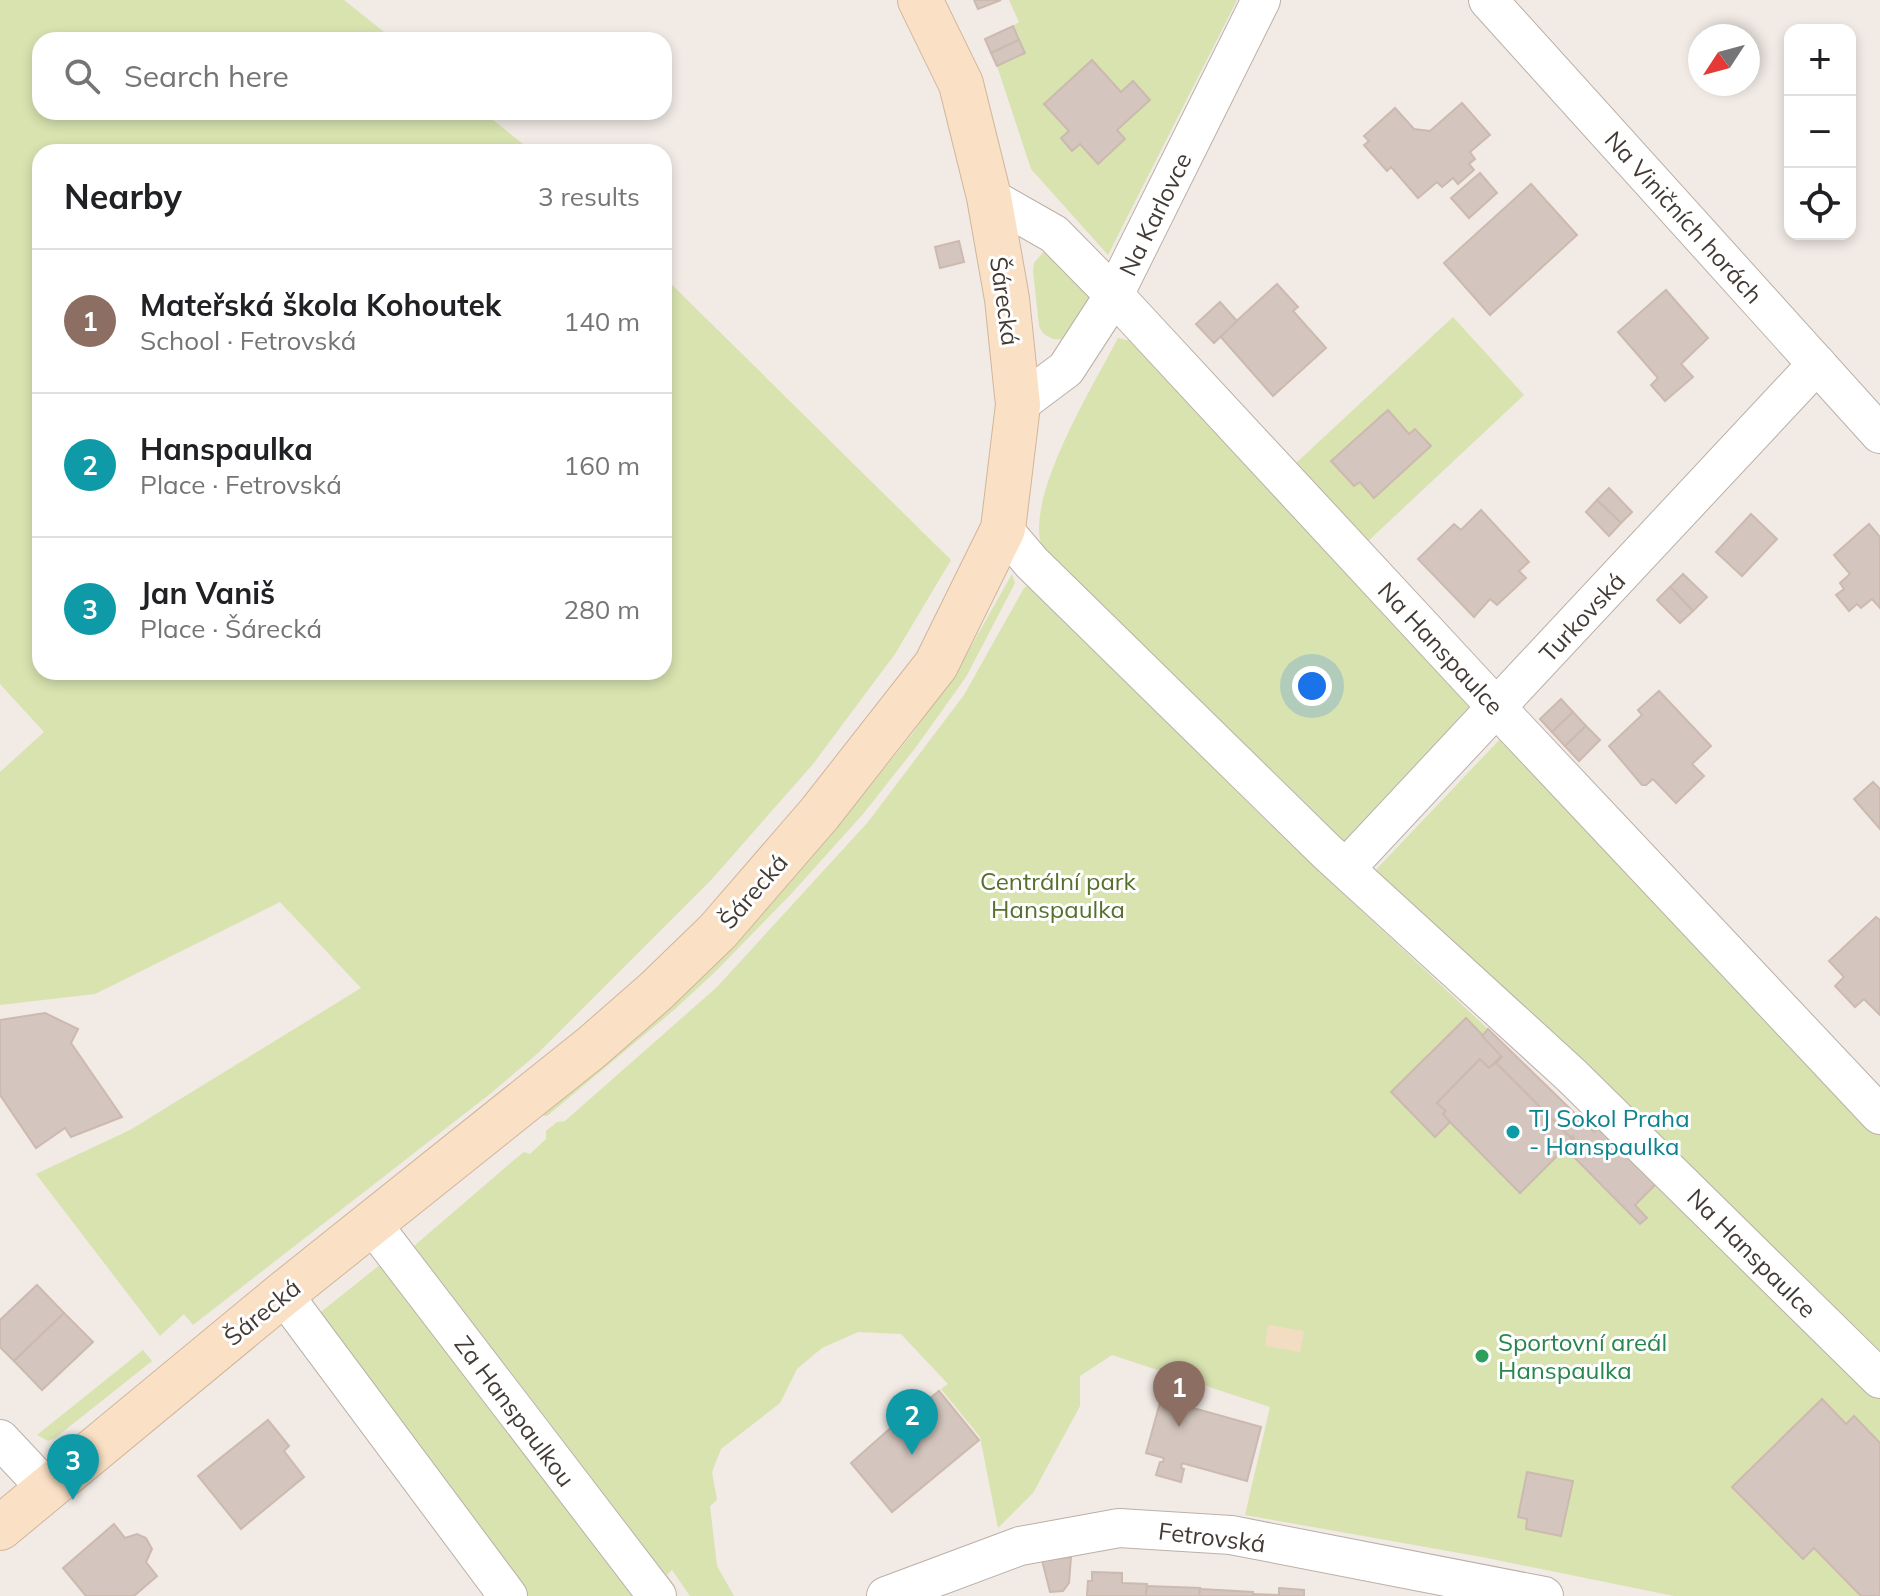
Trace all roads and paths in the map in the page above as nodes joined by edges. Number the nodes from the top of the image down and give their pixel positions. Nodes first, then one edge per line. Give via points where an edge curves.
1 (920, 0) edge
2 (1261, 0) edge
3 (1488, 0) edge
4 (989, 197) junction
5 (1114, 295) junction
6 (1817, 364) junction
7 (1018, 405) junction
8 (1880, 434) edge
9 (1003, 529) junction
10 (1497, 709) junction
11 (1346, 868) junction
12 (1880, 1115) edge
13 (373, 1225) junction
14 (283, 1294) junction
15 (1880, 1379) edge
16 (0, 1439) edge
17 (46, 1488) junction
18 (0, 1528) edge
19 (508, 1596) edge
20 (657, 1596) edge
21 (886, 1596) edge
22 (1544, 1596) edge

1 - 4 street, Šárecká via 961,84
2 - 5 street, Na Karlovce
3 - 6 street, Na Viničních horách
4 - 5 street, Na Hanspaulce via 1054,234
4 - 7 street, Šárecká
5 - 7 street, Na Karlovce via 1066,369
5 - 10 street, Na Hanspaulce
6 - 8 street, Na Viničních horách
6 - 10 street, Turkovská
7 - 9 street, Šárecká
9 - 11 street, Na Hanspaulce
9 - 13 street, Šárecká via 936,665 820,813 718,931 592,1047
10 - 11 street, Turkovská
10 - 12 street, Na Hanspaulce
11 - 15 street, Na Hanspaulce via 1571,1075
13 - 14 street, Šárecká
13 - 20 street, Za Hanspaulkou
14 - 17 street, Šárecká
14 - 19 street
16 - 17 street
17 - 18 street, Šárecká
21 - 22 street, Fetrovská via 1020,1546 1119,1528 1231,1535

